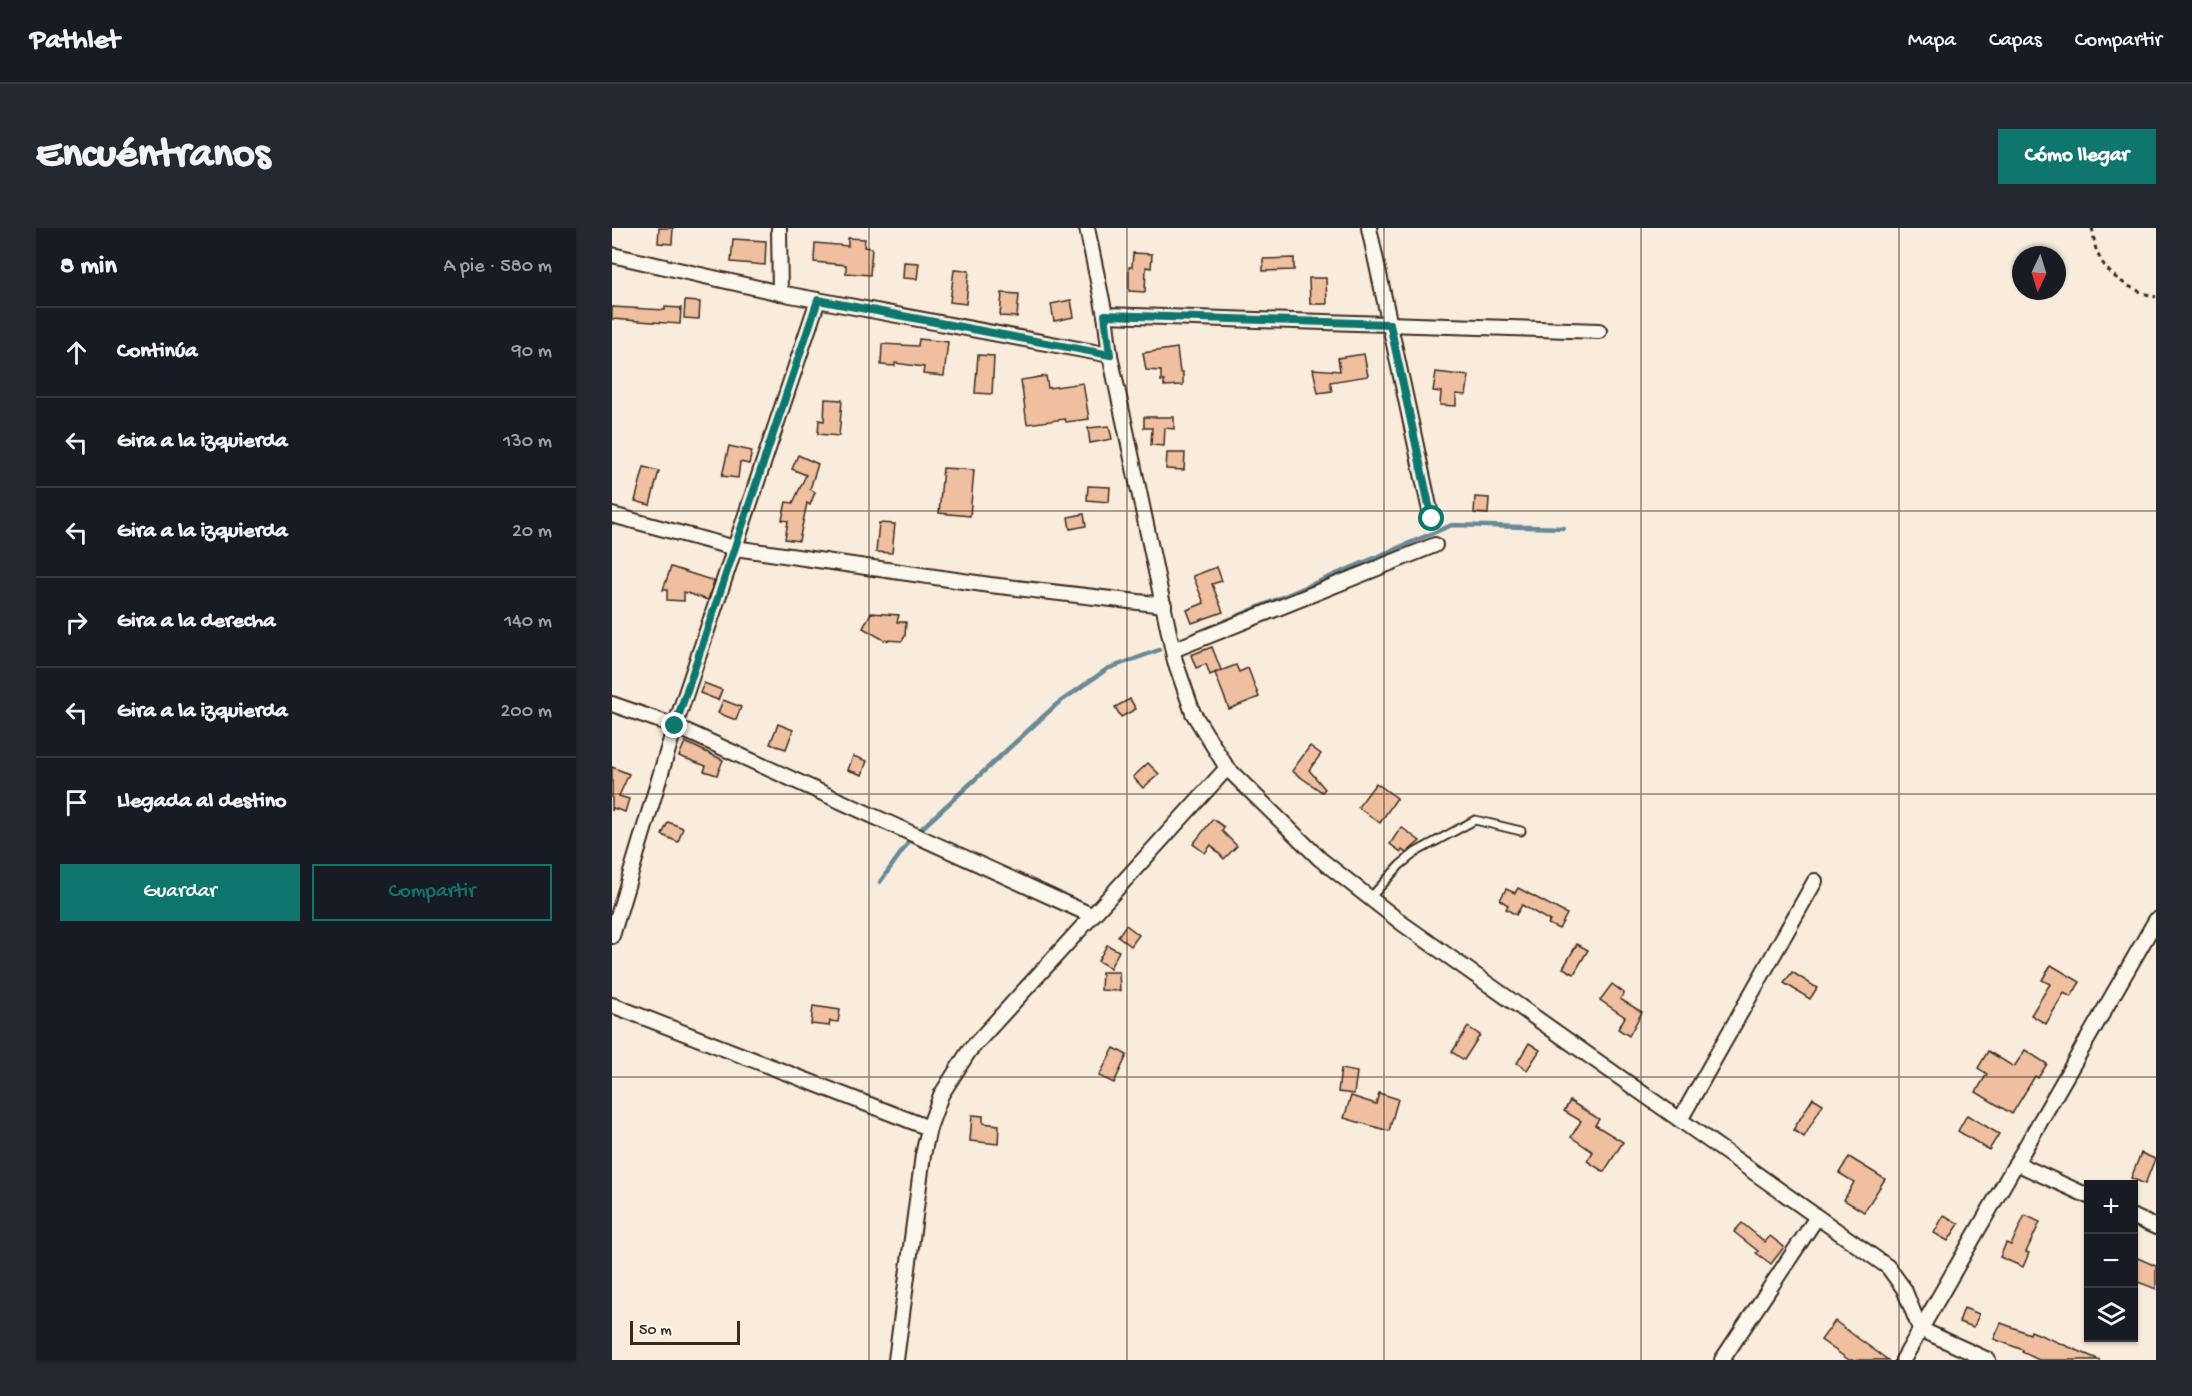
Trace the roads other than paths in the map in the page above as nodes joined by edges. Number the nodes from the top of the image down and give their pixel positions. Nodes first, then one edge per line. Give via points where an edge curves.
1 (779, 228) edge
2 (1087, 228) edge
3 (1369, 228) edge
4 (612, 255) edge
5 (780, 293) junction
6 (818, 300) junction
7 (1105, 315) junction
8 (1390, 324) junction
9 (1599, 331) dead end
10 (1110, 355) junction
11 (612, 515) edge
12 (1432, 519) dead end
13 (1435, 545) dead end
14 (735, 548) junction
15 (1164, 605) junction
16 (1173, 650) junction
17 (612, 704) edge
18 (675, 726) junction
19 (1227, 768) junction
20 (1521, 831) dead end
21 (1815, 881) dead end
22 (1370, 898) junction
23 (1091, 915) junction
24 (2156, 920) edge
25 (612, 936) edge
26 (612, 1005) edge
27 (1680, 1120) junction
28 (929, 1128) junction
29 (2016, 1163) junction
30 (2084, 1194) edge
31 (1817, 1217) junction
32 (2138, 1219) edge
33 (2156, 1227) edge
34 (1920, 1329) junction
35 (896, 1360) edge
36 (1722, 1360) edge
37 (1903, 1360) edge
38 (1988, 1360) edge

1 - 5 street
2 - 7 street
3 - 8 street
4 - 5 street
5 - 6 street
6 - 10 street
6 - 14 street
7 - 8 street
7 - 10 street
8 - 9 street
8 - 12 street
10 - 15 street
11 - 14 street
13 - 16 street
14 - 15 street via 990,585
14 - 18 street
15 - 16 street
16 - 19 street via 1193,714
17 - 18 street
18 - 23 street
18 - 25 street
19 - 22 street via 1320,859
19 - 23 street
20 - 22 lane via 1475,820 1416,852
21 - 27 street
22 - 27 street
23 - 28 street via 969,1051 941,1095
24 - 29 street
26 - 28 street
27 - 31 street
28 - 35 street
29 - 30 street
29 - 34 street
31 - 34 street via 1888,1267 1904,1289
31 - 36 street
32 - 33 street
34 - 37 street
34 - 38 street

